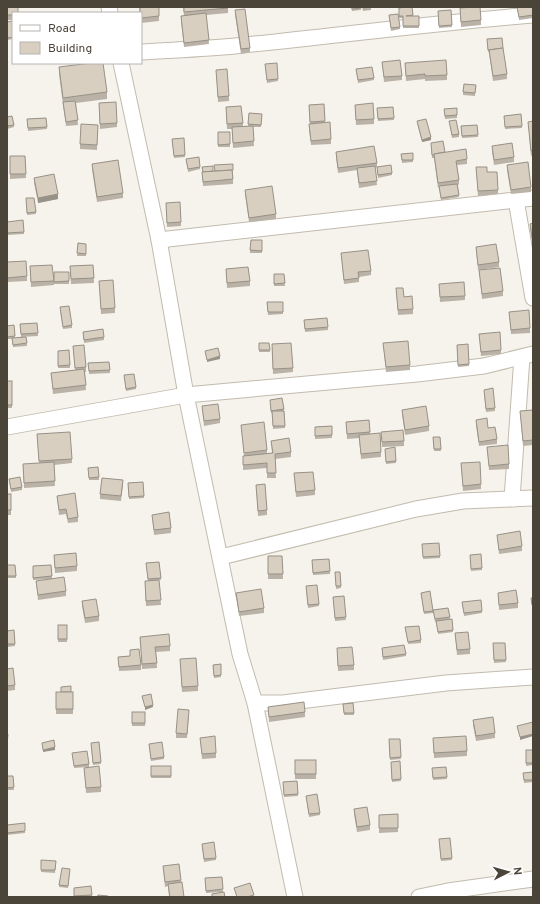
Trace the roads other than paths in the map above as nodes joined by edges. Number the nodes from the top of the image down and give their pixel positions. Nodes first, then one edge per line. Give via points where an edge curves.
1 (533, 15) edge
2 (142, 52) edge
3 (121, 64) edge
4 (533, 198) edge
5 (516, 200) junction
6 (159, 240) junction
7 (533, 298) edge
8 (528, 356) edge
9 (186, 395) junction
10 (7, 426) edge
11 (533, 498) edge
12 (512, 499) junction
13 (221, 557) junction
14 (533, 677) edge
15 (255, 703) junction
16 (533, 879) edge
17 (295, 897) edge
18 (419, 897) edge

1 - 2 street via 234,46
3 - 6 street
4 - 5 street
5 - 6 street
5 - 7 street
6 - 9 street
8 - 9 street via 484,366 417,374
8 - 12 street
9 - 10 street
9 - 13 street
11 - 12 street
12 - 13 street via 463,501 416,509
13 - 15 street via 240,654
14 - 15 street via 446,683 291,702
15 - 17 street
16 - 18 street

